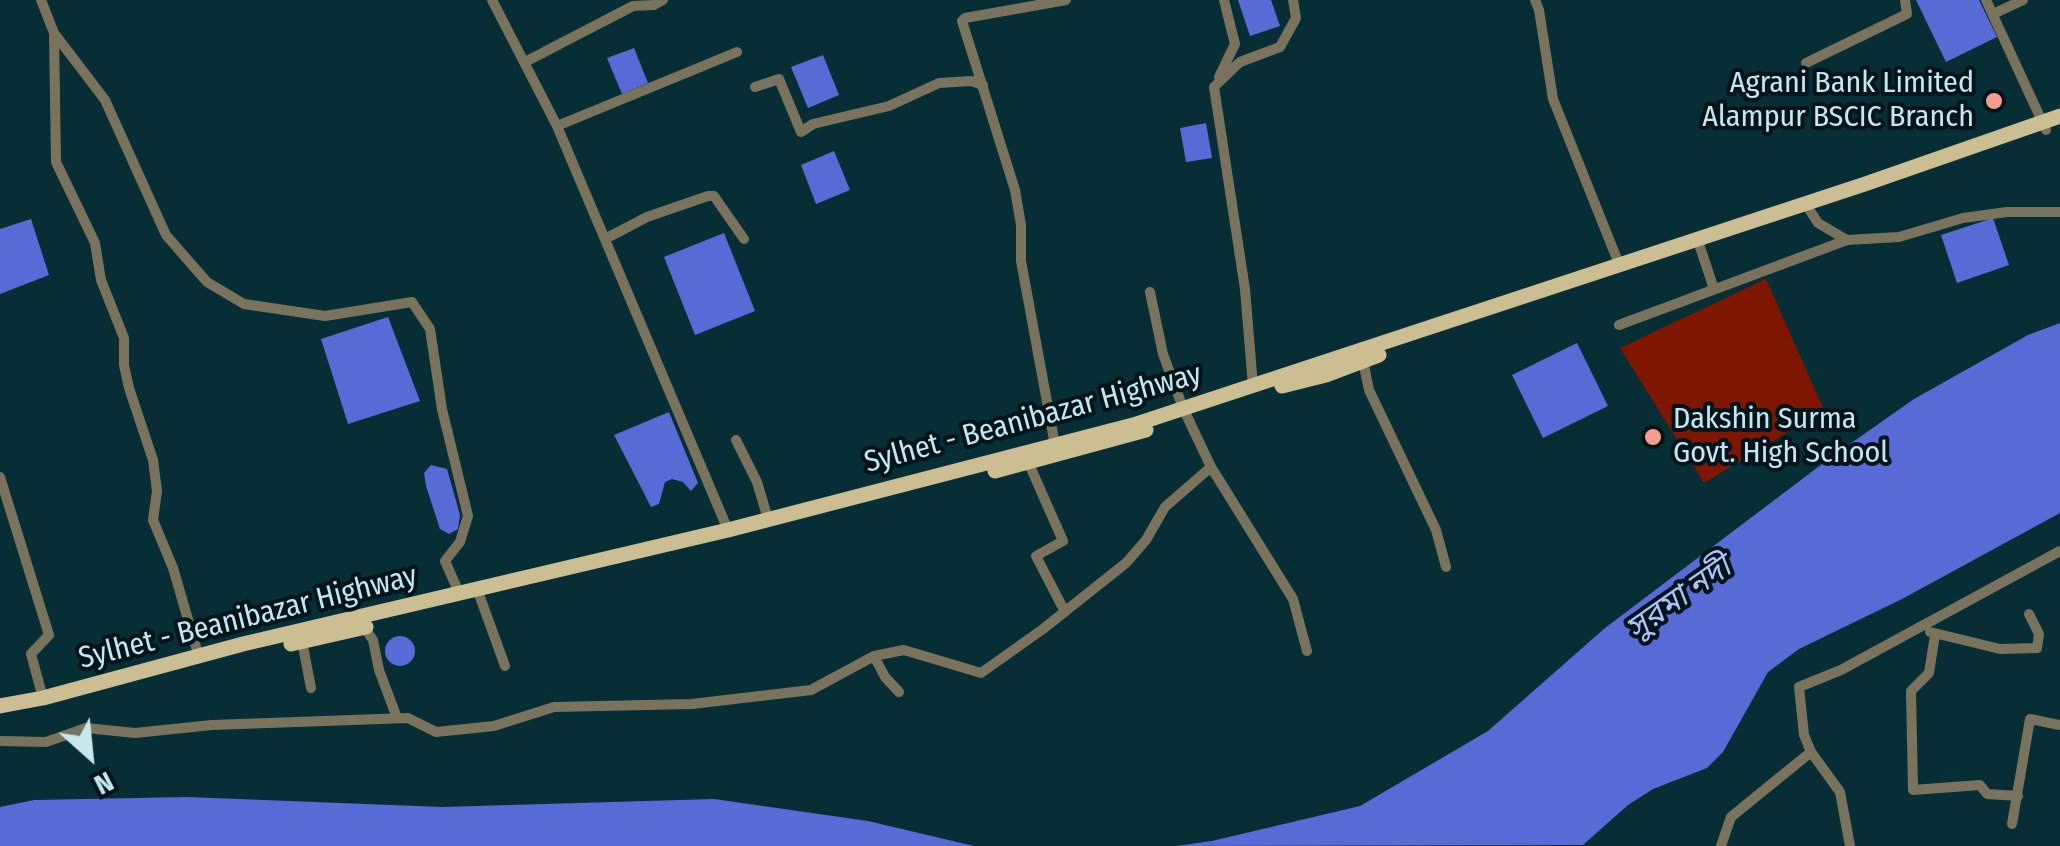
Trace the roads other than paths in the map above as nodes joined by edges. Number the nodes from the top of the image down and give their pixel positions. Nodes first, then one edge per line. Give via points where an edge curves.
1 (42, 0) edge
2 (492, 0) edge
3 (663, 0) edge
4 (1066, 0) edge
5 (1224, 0) edge
6 (1293, 0) edge
7 (1535, 0) edge
8 (1904, 0) edge
9 (1986, 0) edge
10 (2024, 0) edge
11 (1993, 14) junction
12 (54, 33) junction
13 (737, 52) dead end
14 (525, 62) junction
15 (1806, 63) dead end
16 (983, 85) junction
17 (755, 87) dead end
18 (1214, 87) junction
19 (2060, 116) edge
20 (557, 126) junction
21 (2050, 126) edge
22 (1806, 207) junction
23 (2060, 212) edge
24 (606, 239) junction
25 (744, 239) dead end
26 (1847, 240) junction
27 (1700, 247) junction
28 (1619, 264) junction
29 (1714, 290) junction
30 (1150, 292) dead end
31 (1618, 325) dead end
32 (1363, 361) junction
33 (1253, 386) junction
34 (1185, 411) junction
35 (736, 440) dead end
36 (1055, 446) junction
37 (1032, 457) junction
38 (1211, 466) junction
39 (0, 476) edge
40 (768, 519) junction
41 (728, 530) junction
42 (2060, 551) edge
43 (1446, 568) dead end
44 (460, 595) junction
45 (480, 598) junction
46 (1065, 612) junction
47 (2029, 614) dead end
48 (1922, 625) junction
49 (364, 627) junction
50 (1935, 636) junction
51 (302, 641) junction
52 (1307, 651) dead end
53 (874, 656) junction
54 (199, 657) junction
55 (505, 666) dead end
56 (312, 688) dead end
57 (899, 692) dead end
58 (44, 698) junction
59 (0, 709) edge
60 (397, 718) junction
61 (2060, 724) edge
62 (0, 740) edge
63 (1811, 752) junction
64 (2018, 796) junction
65 (2012, 824) dead end
66 (1720, 846) edge
67 (1850, 846) edge

1 - 12 street
2 - 14 street
3 - 14 street via 633,6
4 - 16 street via 965,18
5 - 18 street via 1235,44
6 - 18 street via 1296,18 1280,47 1240,62
7 - 28 street via 1553,99
8 - 15 street via 1907,14
9 - 11 street
10 - 11 street
11 - 21 street
12 - 44 street via 104,100 166,235 207,282 244,304 325,316 412,302 430,329 468,516 446,561
12 - 54 street via 56,162 95,244 124,338 126,376 153,460 154,520
13 - 20 street
14 - 20 street
16 - 17 street via 939,83 801,132 778,79
16 - 36 street via 1015,190
18 - 33 street
19 - 21 main road, Sylhet - Beanibazar Highway
20 - 24 street
21 - 22 main road, Sylhet - Beanibazar Highway
22 - 26 street
22 - 27 main road, Sylhet - Beanibazar Highway
22 - 28 main road, Sylhet - Beanibazar Highway
23 - 26 street via 2007,212 1899,236
24 - 25 street via 708,196
24 - 41 street
26 - 29 street
27 - 29 street
27 - 32 main road, Sylhet - Beanibazar Highway
28 - 33 main road, Sylhet - Beanibazar Highway
29 - 31 street
30 - 34 street via 1163,354
32 - 34 main road, Sylhet - Beanibazar Highway
32 - 43 street via 1369,390 1436,530
33 - 34 main road, Sylhet - Beanibazar Highway
34 - 36 main road, Sylhet - Beanibazar Highway
34 - 37 main road, Sylhet - Beanibazar Highway via 1123,439
34 - 38 street
35 - 40 street
36 - 37 main road, Sylhet - Beanibazar Highway
37 - 40 main road, Sylhet - Beanibazar Highway
37 - 45 main road, Sylhet - Beanibazar Highway
37 - 46 street via 1064,541 1036,556
38 - 46 street via 1165,507 1126,563
38 - 52 street via 1294,599
39 - 58 street via 49,634 31,654
40 - 41 main road, Sylhet - Beanibazar Highway
41 - 44 main road, Sylhet - Beanibazar Highway
42 - 48 street
44 - 54 main road, Sylhet - Beanibazar Highway
45 - 49 main road, Sylhet - Beanibazar Highway
45 - 55 street
46 - 53 street via 981,673 904,650
47 - 50 street via 2038,648 2000,649
48 - 50 street
48 - 63 street via 1798,687
49 - 51 main road, Sylhet - Beanibazar Highway
49 - 60 street
50 - 64 street via 1929,673 1911,691 1913,790 1980,785 1987,794
51 - 56 street
51 - 59 main road, Sylhet - Beanibazar Highway
53 - 57 street
53 - 60 street via 811,690 692,704 554,707 494,726 436,732
54 - 58 main road, Sylhet - Beanibazar Highway
58 - 59 main road, Sylhet - Beanibazar Highway
60 - 62 street via 135,734 86,728 46,742
61 - 64 street via 2030,718
63 - 66 street via 1731,817
63 - 67 street via 1840,792
64 - 65 street

